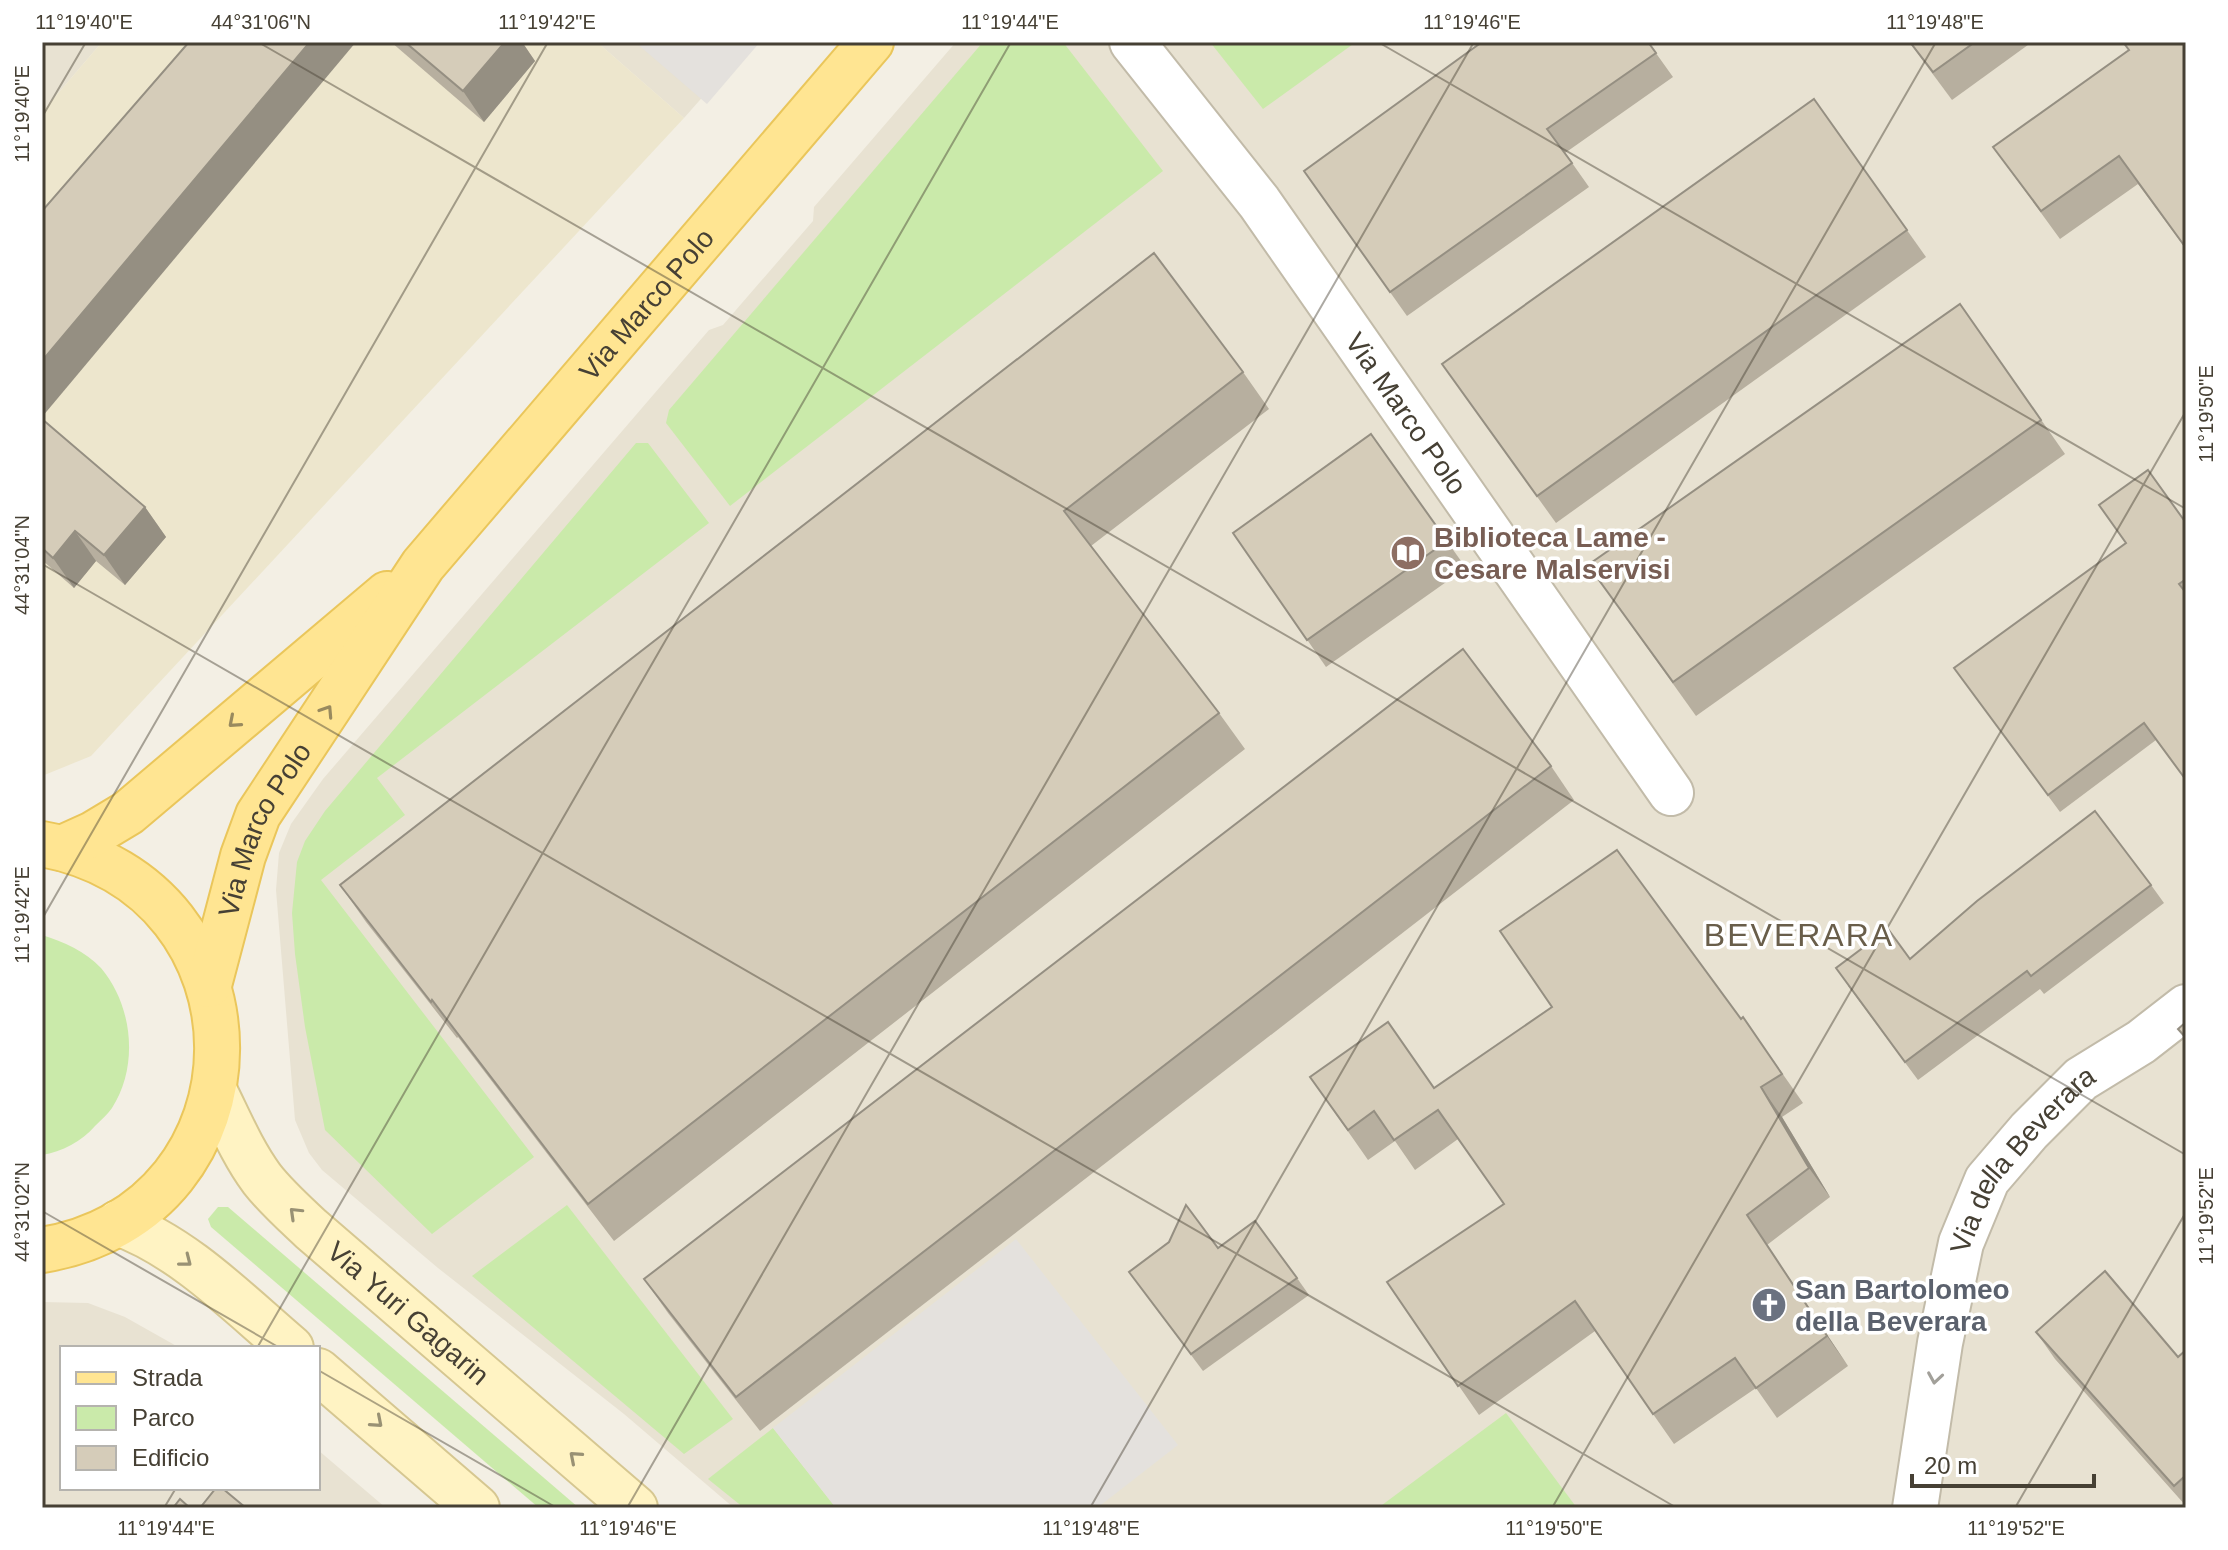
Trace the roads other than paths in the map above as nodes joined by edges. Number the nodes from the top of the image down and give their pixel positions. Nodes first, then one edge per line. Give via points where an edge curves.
1 (871, 42) edge
2 (1132, 42) edge
3 (423, 565) junction
4 (1671, 793) dead end
5 (52, 846) edge
6 (209, 985) junction
7 (2186, 1007) edge
8 (214, 1090) junction
9 (118, 1223) junction
10 (42, 1250) edge
11 (289, 1346) edge
12 (320, 1373) edge
13 (477, 1508) edge
14 (635, 1508) edge
15 (1915, 1508) edge

1 - 3 main road, Via Marco Polo
2 - 4 street, Via Marco Polo via 1259,202
3 -> 5 main road, Via Marco Polo via 128,813 93,834
6 -> 3 main road, Via Marco Polo via 258,815
5 - 6 main road via 91,857 152,895 188,940
6 - 8 main road via 218,1030
7 -> 15 street, Via della Beverara via 2081,1079 1987,1180 1961,1243
8 - 9 main road via 181,1165 154,1196
14 -> 8 main road, Via Yuri Gagarin via 283,1202 248,1158
9 - 10 main road
9 -> 11 main road via 166,1245
12 -> 13 main road

